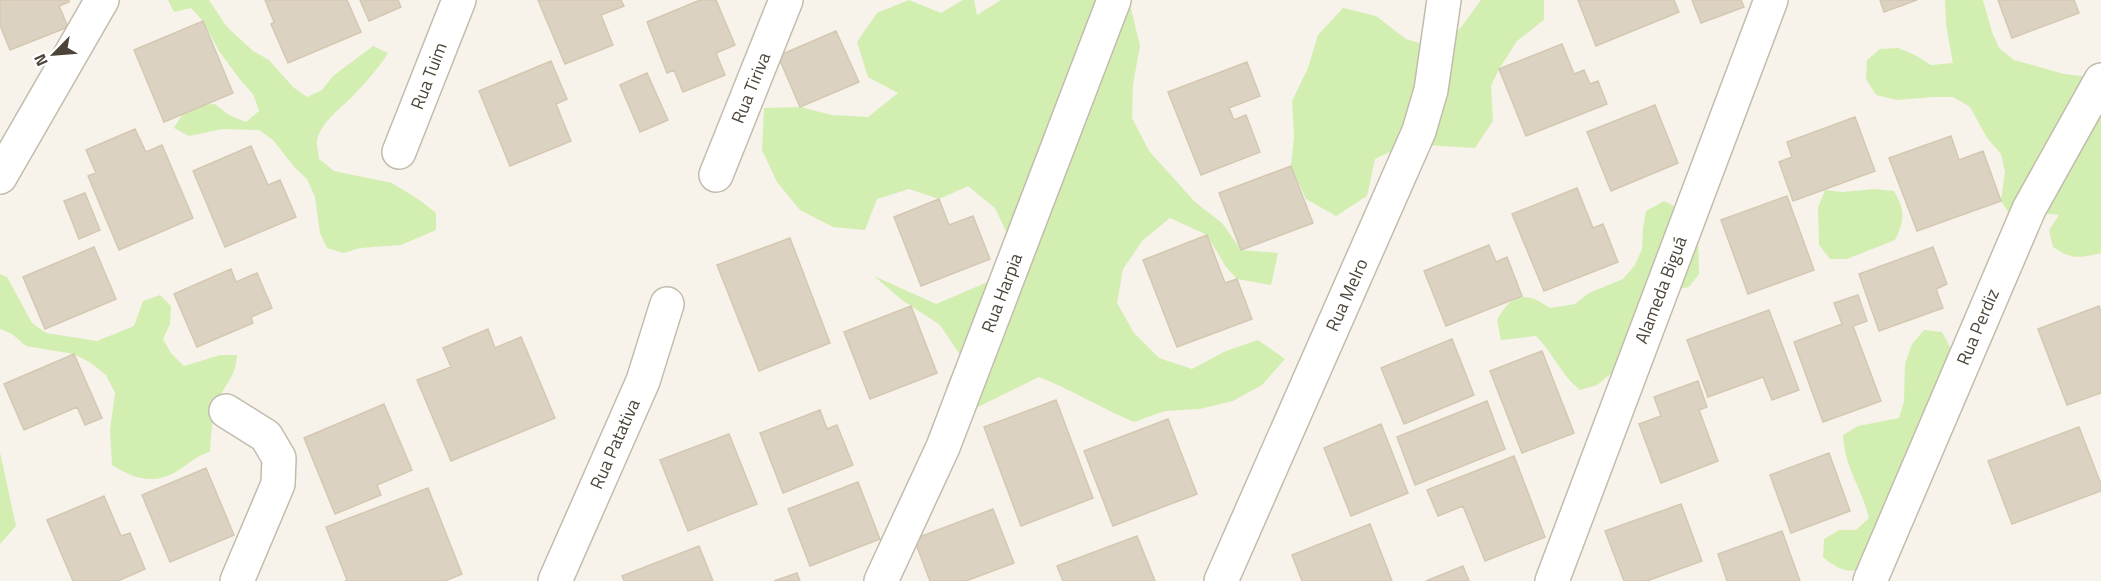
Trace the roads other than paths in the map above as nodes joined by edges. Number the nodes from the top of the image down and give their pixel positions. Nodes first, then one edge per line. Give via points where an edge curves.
1 (102, 0) edge
2 (459, 0) edge
3 (786, 0) edge
4 (1114, 0) edge
5 (1444, 0) edge
6 (1771, 0) edge
7 (2101, 80) edge
8 (399, 152) dead end
9 (716, 175) dead end
10 (0, 177) edge
11 (667, 304) dead end
12 (226, 411) dead end
13 (237, 581) edge
14 (555, 581) edge
15 (880, 581) edge
16 (1221, 581) edge
17 (1552, 581) edge
18 (1870, 581) edge

1 - 10 street
2 - 8 street, Rua Tuim
3 - 9 street, Rua Tiriva
4 - 15 street, Rua Harpia via 943,447
5 - 16 street, Rua Melro via 1431,90 1419,131
6 - 17 street, Alameda Biguá
7 - 18 street, Rua Perdiz via 2029,209
11 - 14 street, Rua Patativa via 643,381
12 - 13 street via 266,436 279,458 278,484

